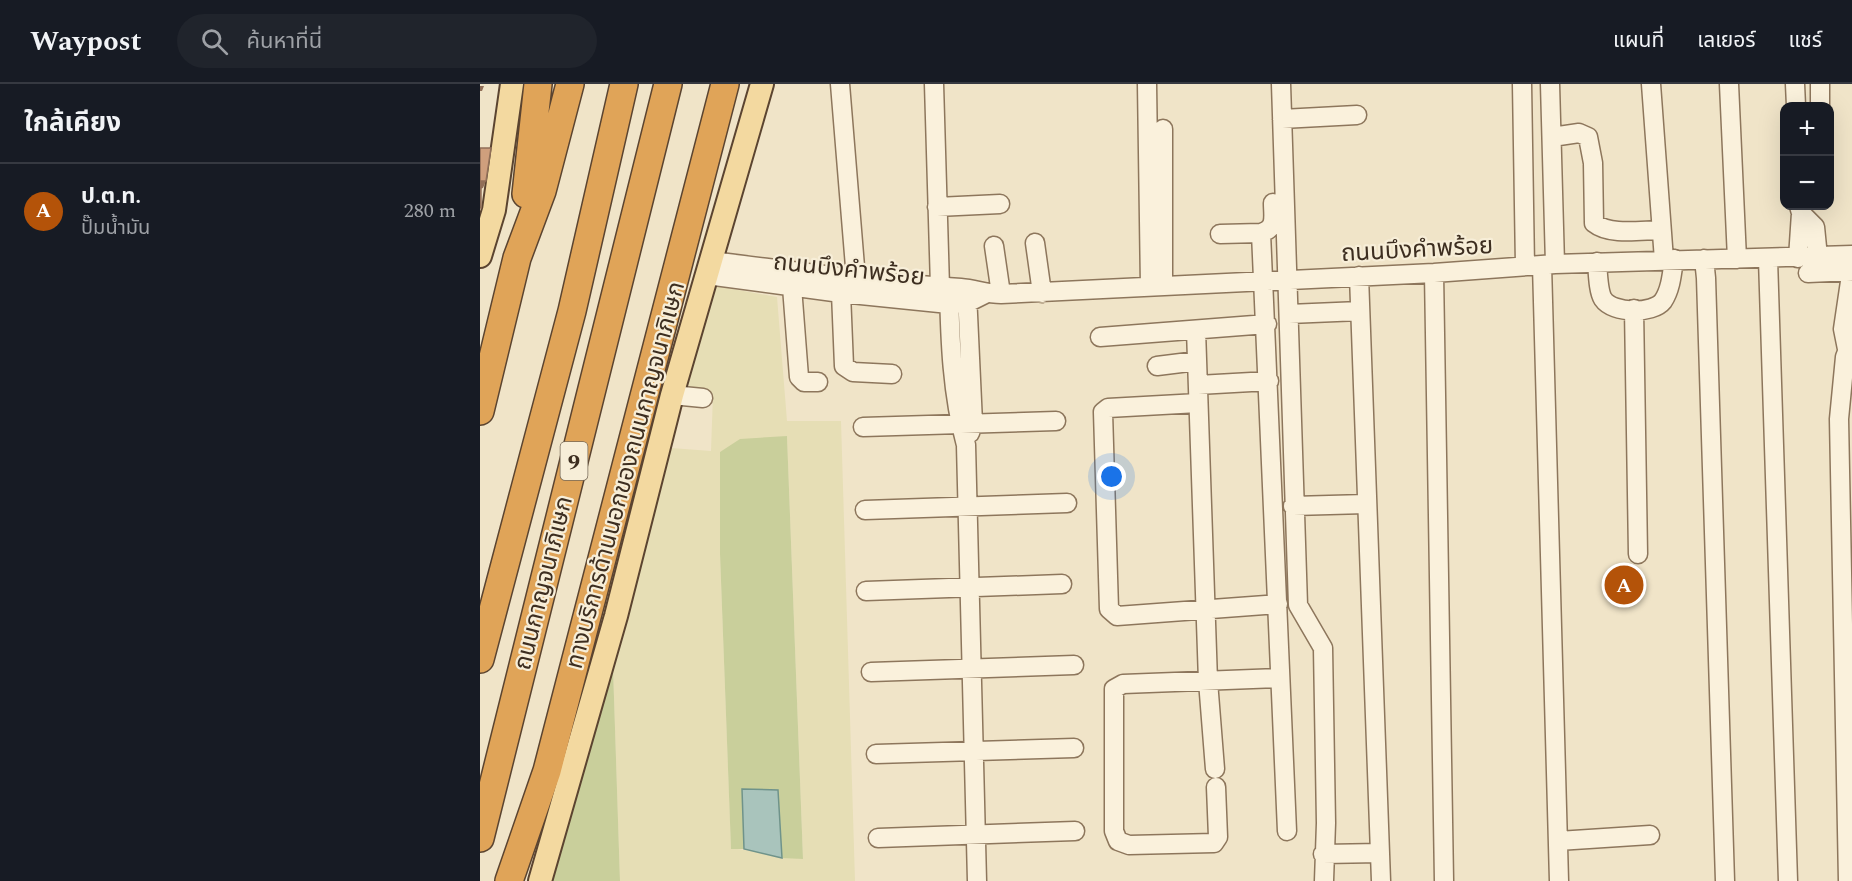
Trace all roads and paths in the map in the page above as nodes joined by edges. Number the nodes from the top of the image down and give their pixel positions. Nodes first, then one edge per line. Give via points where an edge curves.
1 (512, 84) edge
2 (570, 84) edge
3 (624, 84) edge
4 (668, 84) edge
5 (725, 84) edge
6 (762, 84) edge
7 (840, 84) edge
8 (934, 84) edge
9 (1147, 84) edge
10 (1271, 84) edge
11 (1281, 84) edge
12 (1521, 84) edge
13 (1550, 84) edge
14 (1651, 84) edge
15 (1729, 84) edge
16 (1795, 84) edge
17 (1820, 84) edge
18 (537, 95) edge
19 (1796, 102) edge
20 (1820, 102) edge
21 (1357, 116) dead end
22 (1282, 119) junction
23 (1163, 129) dead end
24 (1552, 137) junction
25 (1000, 204) dead end
26 (937, 207) junction
27 (1800, 210) edge
28 (1801, 210) edge
29 (1661, 230) junction
30 (1261, 233) junction
31 (1220, 234) dead end
32 (1035, 243) dead end
33 (482, 246) edge
34 (994, 246) dead end
35 (1852, 255) edge
36 (1818, 257) junction
37 (517, 258) junction
38 (1797, 258) junction
39 (1737, 259) junction
40 (1768, 259) junction
41 (1669, 260) junction
42 (1704, 260) junction
43 (1597, 262) junction
44 (1541, 265) junction
45 (709, 268) junction
46 (1852, 270) edge
47 (1434, 273) junction
48 (1808, 273) dead end
49 (1359, 276) junction
50 (856, 279) junction
51 (1288, 279) junction
52 (1263, 281) junction
53 (1156, 286) junction
54 (792, 287) junction
55 (1042, 292) junction
56 (841, 293) junction
57 (954, 294) junction
58 (993, 294) junction
59 (1634, 309) junction
60 (1360, 311) junction
61 (1289, 314) junction
62 (1267, 324) junction
63 (1196, 330) junction
64 (1848, 336) edge
65 (1100, 337) dead end
66 (1197, 361) junction
67 (1157, 366) dead end
68 (892, 374) dead end
69 (1269, 381) junction
70 (818, 382) dead end
71 (1198, 394) junction
72 (672, 395) junction
73 (703, 398) dead end
74 (480, 411) edge
75 (1846, 419) edge
76 (1056, 421) dead end
77 (966, 423) junction
78 (863, 427) dead end
79 (1067, 503) dead end
80 (1366, 504) junction
81 (966, 506) junction
82 (1293, 506) junction
83 (865, 510) dead end
84 (1846, 511) edge
85 (1638, 554) dead end
86 (1062, 584) dead end
87 (969, 588) junction
88 (866, 591) dead end
89 (1848, 601) edge
90 (1278, 604) junction
91 (1206, 611) junction
92 (480, 658) edge
93 (1074, 665) dead end
94 (971, 669) junction
95 (871, 672) dead end
96 (1280, 678) junction
97 (1208, 681) junction
98 (1848, 691) edge
99 (1074, 748) dead end
100 (974, 750) junction
101 (876, 754) dead end
102 (1215, 769) dead end
103 (1849, 779) edge
104 (1216, 788) dead end
105 (1076, 831) dead end
106 (1287, 831) dead end
107 (976, 834) junction
108 (1650, 835) dead end
109 (480, 838) edge
110 (878, 838) dead end
111 (1558, 841) junction
112 (1380, 853) junction
113 (1323, 854) junction
114 (1849, 874) edge
115 (509, 881) edge
116 (540, 881) edge
117 (977, 881) edge
118 (1324, 881) edge
119 (1381, 881) edge
120 (1444, 881) edge
121 (1559, 881) edge
122 (1725, 881) edge
123 (1788, 881) edge

1 - 33 main road via 500,175
2 - 37 highway via 542,191
3 - 92 highway, ถนนกาญจนาภิเษก / 9 via 572,312
4 - 109 highway, ถนนกาญจนาภิเษก / 9
5 - 115 highway via 548,771
6 - 45 main road, ทางบริการด้านนอกของถนนกาญจนาภิเษก
7 - 50 street
8 - 26 street
9 - 53 street
10 - 30 street via 1274,225
11 - 22 street
12 - 44 street
13 - 24 street
14 - 29 street
15 - 39 street
16 - 19 street
17 - 20 street
18 - 37 highway
21 - 22 street
22 - 51 street
23 - 53 street
24 - 29 street via 1579,133 1588,137 1593,163 1594,223 1615,230
24 - 44 street
25 - 26 street
26 - 57 street
27 - 38 street
28 - 36 street via 1815,227
29 - 41 street
30 - 31 street
30 - 52 street
32 - 55 street
34 - 58 street
35 - 36 street, ถนนบึงคำพร้อย
36 - 38 street, ถนนบึงคำพร้อย
37 - 74 highway
38 - 40 street, ถนนบึงคำพร้อย
39 - 40 street, ถนนบึงคำพร้อย
39 - 42 street, ถนนบึงคำพร้อย
40 - 123 street
41 - 42 street, ถนนบึงคำพร้อย
41 - 43 street, ถนนบึงคำพร้อย
41 - 59 street via 1667,294 1662,303 1655,308
42 - 122 street
43 - 44 street, ถนนบึงคำพร้อย
43 - 59 street via 1602,298 1611,307
44 - 47 street, ถนนบึงคำพร้อย
44 - 111 street
45 - 50 street, ถนนบึงคำพร้อย
45 - 54 street, ถนนบึงคำพร้อย
45 - 72 main road, ทางบริการด้านนอกของถนนกาญจนาภิเษก
46 - 48 street
46 - 64 street
47 - 49 street, ถนนบึงคำพร้อย
47 - 120 street
49 - 51 street, ถนนบึงคำพร้อย
49 - 60 street
50 - 57 street, ถนนบึงคำพร้อย
51 - 52 street, ถนนบึงคำพร้อย
51 - 61 street
52 - 53 street, ถนนบึงคำพร้อย
52 - 62 street
53 - 55 street, ถนนบึงคำพร้อย
54 - 56 street, ถนนบึงคำพร้อย
54 - 70 street via 799,377 804,382
55 - 58 street, ถนนบึงคำพร้อย
56 - 57 street, ถนนบึงคำพร้อย
56 - 68 street via 844,366 853,372
57 - 58 street, ถนนบึงคำพร้อย
57 - 77 street
59 - 85 street
60 - 61 street
60 - 80 street
61 - 82 street
62 - 63 street
62 - 69 street
63 - 65 street
63 - 66 street
64 - 75 street
66 - 67 street
66 - 71 street
69 - 71 street
69 - 90 street
71 - 91 street
71 - 91 street via 1108,408 1101,422 1110,609 1117,616
72 - 73 street
72 - 116 main road, ทางบริการด้านนอกของถนนกาญจนาภิเษก via 616,616
75 - 84 street
76 - 77 street
77 - 78 street
77 - 81 street
79 - 81 street
80 - 82 street
80 - 112 street
81 - 83 street
81 - 87 street
82 - 113 street via 1298,605 1323,648
84 - 89 street
86 - 87 street
87 - 88 street
87 - 94 street
89 - 98 street
90 - 91 street
90 - 96 street
91 - 97 street
93 - 94 street
94 - 95 street
94 - 100 street
96 - 97 street
96 - 106 street
97 - 102 street
97 - 104 street via 1123,684 1114,689 1114,831 1118,841 1129,845 1214,843 1218,837
98 - 103 street
99 - 100 street
100 - 101 street
100 - 107 street
103 - 114 street
105 - 107 street
107 - 110 street
107 - 117 street
108 - 111 street
111 - 121 street
112 - 113 street
112 - 119 street
113 - 118 street

